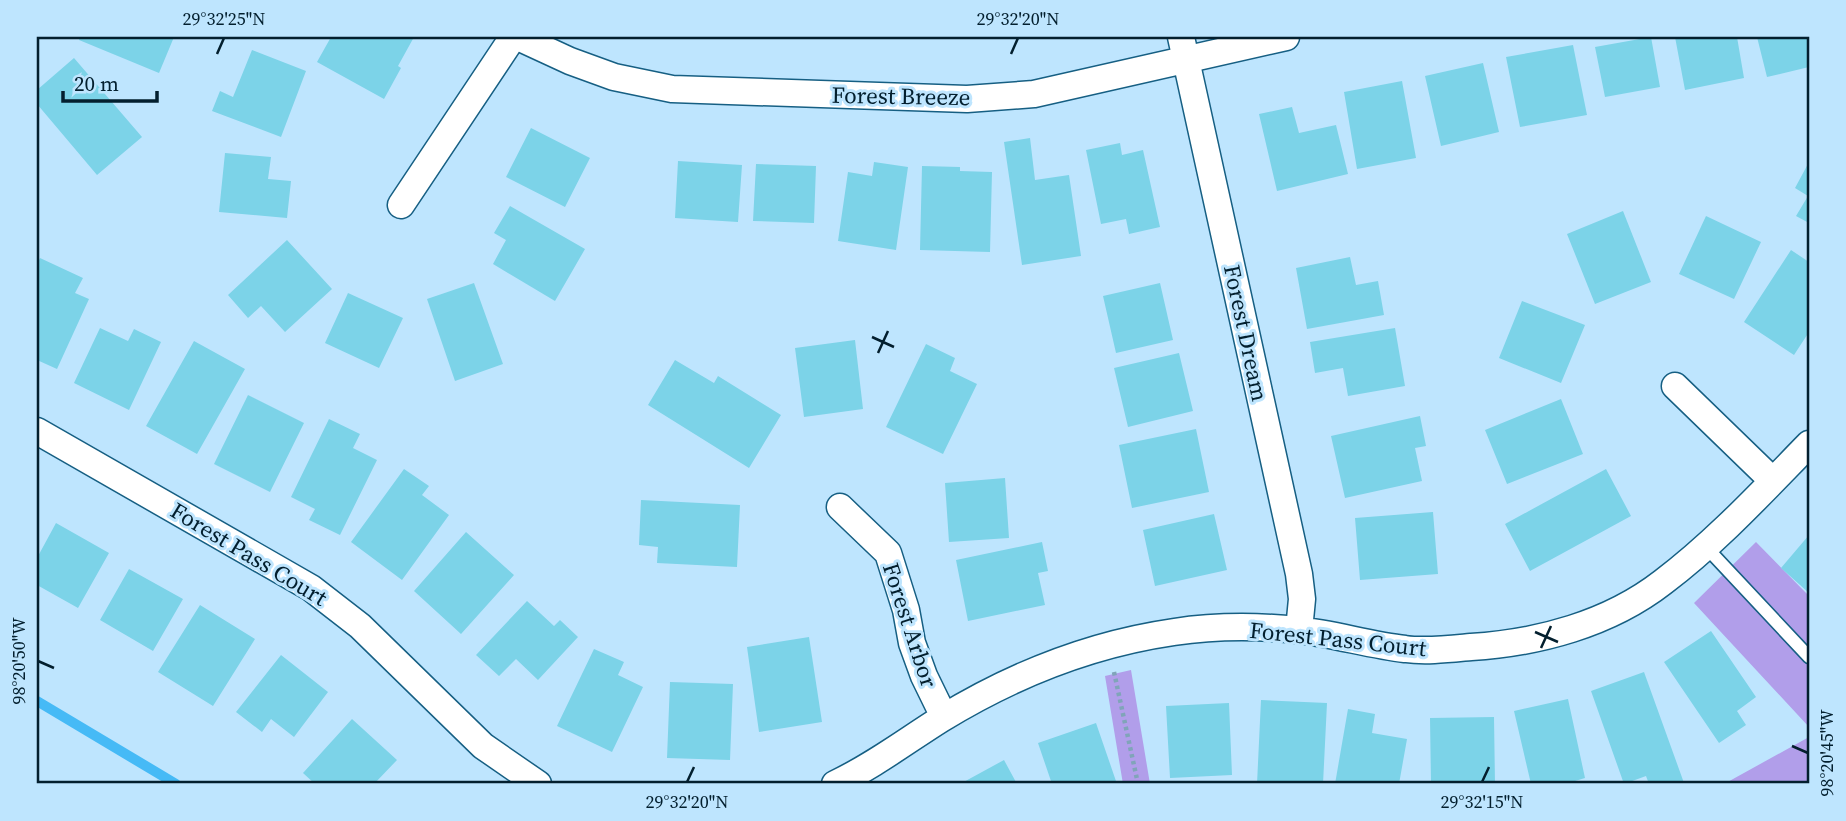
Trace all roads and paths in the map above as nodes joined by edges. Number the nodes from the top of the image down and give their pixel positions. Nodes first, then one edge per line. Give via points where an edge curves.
1 (516, 37) edge
2 (1286, 37) edge
3 (1183, 48) edge
4 (401, 205) dead end
5 (1675, 386) dead end
6 (37, 430) edge
7 (1809, 444) edge
8 (1773, 481) junction
9 (840, 507) dead end
10 (1705, 546) junction
11 (1299, 630) junction
12 (1108, 645) junction
13 (1809, 657) edge
14 (944, 717) junction
15 (538, 784) edge
16 (835, 784) edge
17 (1138, 784) edge

1 - 3 street, Forest Breeze via 614,77 672,89 967,99 1034,93
1 - 4 street
2 - 3 street, Forest Breeze
3 - 11 street, Forest Dream via 1299,574
5 - 8 street
6 - 15 street, Forest Pass Court via 311,588 360,626 483,746
7 - 8 street, Forest Pass Court
8 - 10 street, Forest Pass Court
9 - 14 street, Forest Arbor via 888,553 912,643
10 - 11 street, Forest Pass Court via 1662,583 1614,611 1568,631 1527,640 1496,646 1407,649
10 - 13 lane
11 - 12 street, Forest Pass Court via 1211,628
12 - 14 street, Forest Pass Court via 1045,665
12 - 17 path
14 - 16 street, Forest Pass Court

